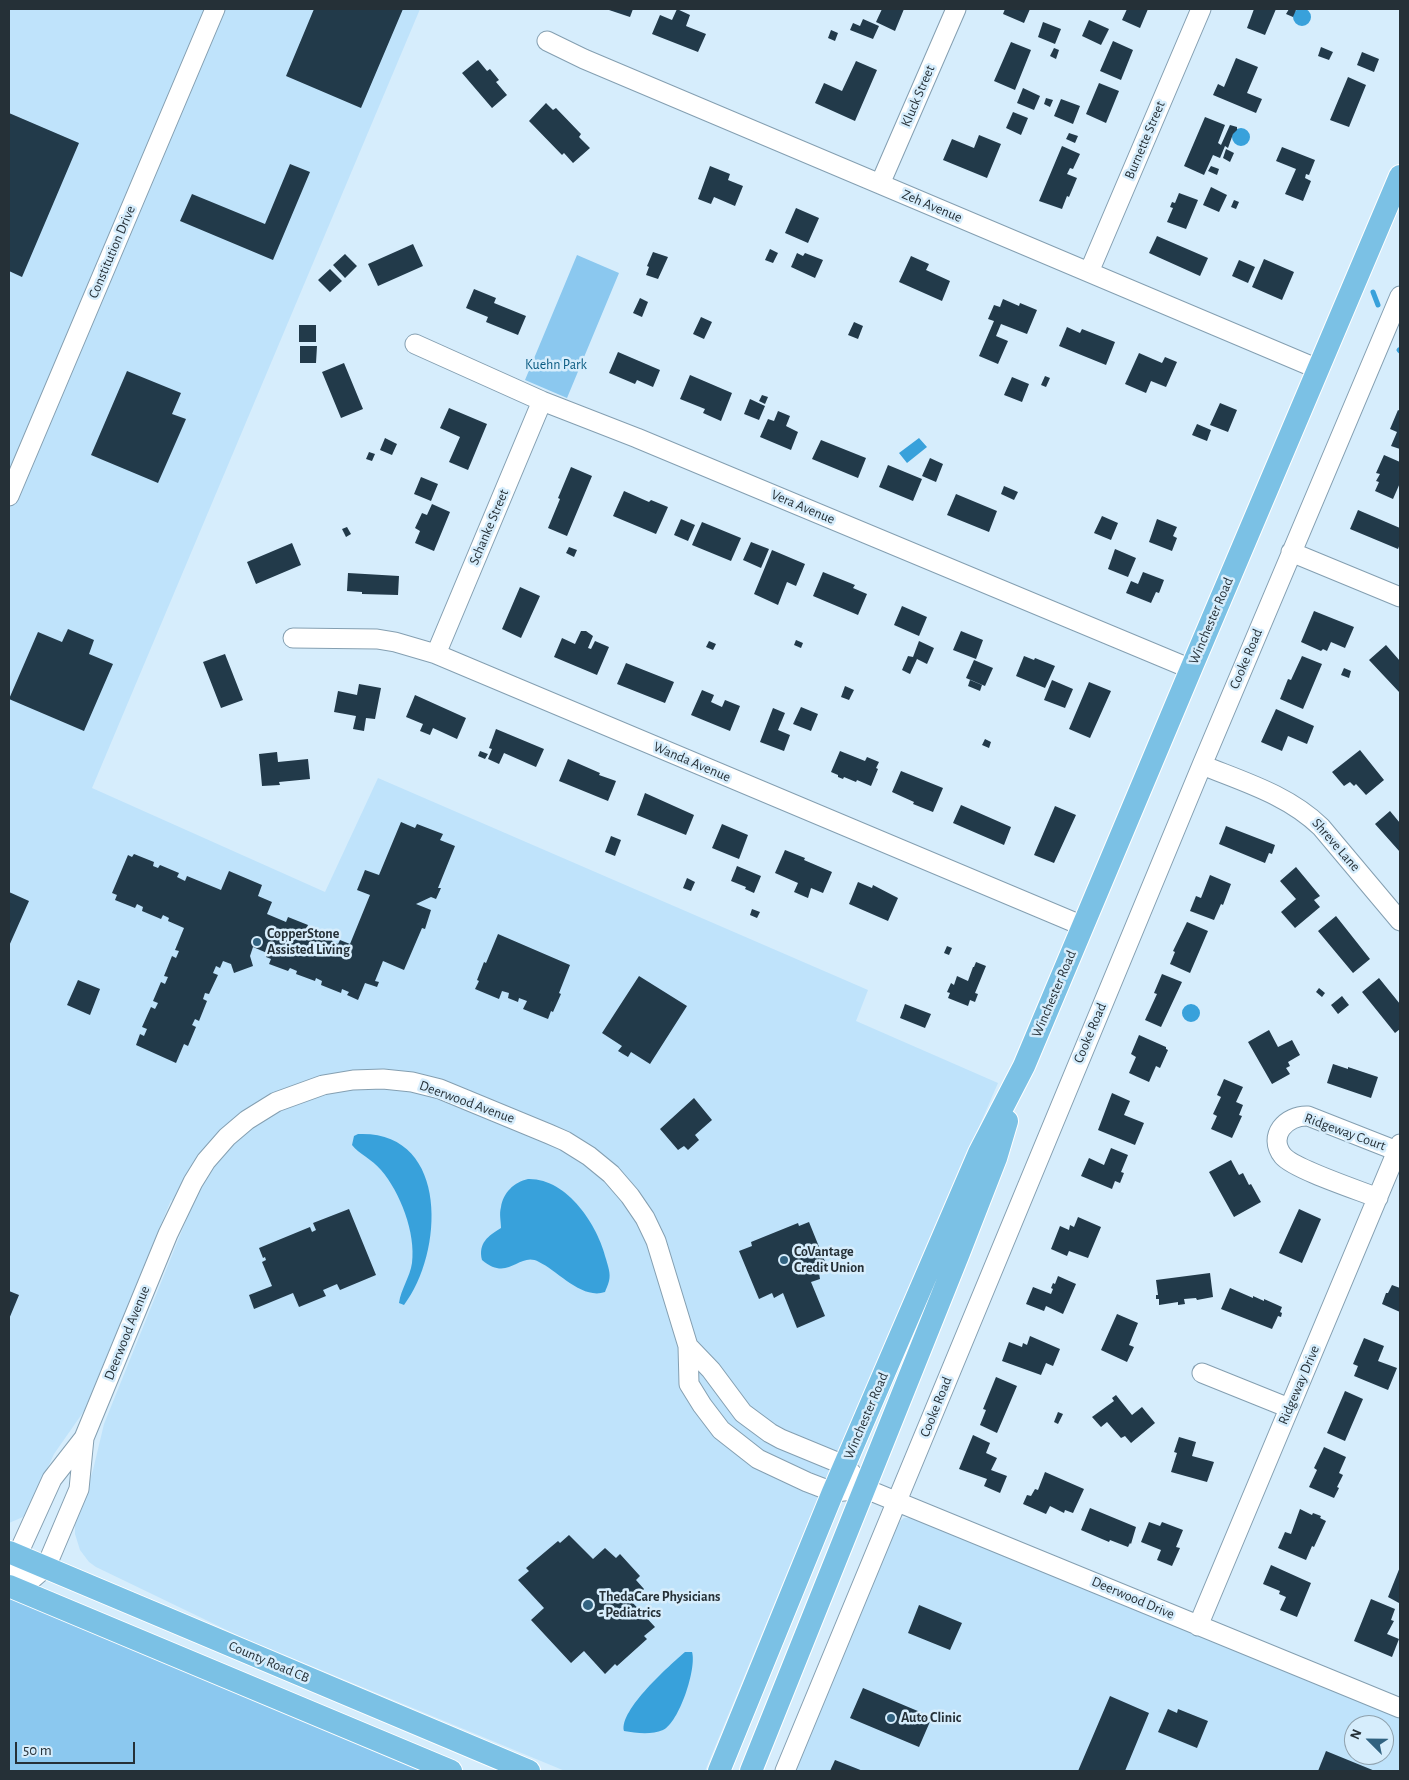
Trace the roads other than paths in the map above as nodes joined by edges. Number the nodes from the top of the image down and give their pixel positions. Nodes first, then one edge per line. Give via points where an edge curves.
1 (215, 9) edge
2 (956, 9) edge
3 (1201, 9) edge
4 (547, 41) dead end
5 (1400, 176) edge
6 (880, 184) junction
7 (1089, 272) junction
8 (1400, 296) edge
9 (416, 344) dead end
10 (1318, 369) junction
11 (542, 401) junction
12 (9, 496) edge
13 (1291, 552) junction
14 (1400, 597) edge
15 (293, 638) dead end
16 (436, 654) junction
17 (1191, 669) junction
18 (1202, 765) junction
19 (1400, 921) edge
20 (1083, 926) junction
21 (1024, 1066) junction
22 (1399, 1148) edge
23 (1378, 1198) junction
24 (688, 1346) junction
25 (1202, 1374) dead end
26 (1289, 1408) junction
27 (84, 1438) junction
28 (844, 1465) junction
29 (866, 1489) junction
30 (833, 1492) junction
31 (897, 1501) junction
32 (13, 1554) edge
33 (46, 1567) junction
34 (14, 1588) edge
35 (1198, 1626) junction
36 (1400, 1708) edge
37 (451, 1771) edge
38 (529, 1771) edge
39 (719, 1771) edge
40 (751, 1771) edge
41 (785, 1771) edge

1 - 12 street, Constitution Drive
2 - 6 street, Kluck Street
3 - 7 street, Burnette Street
4 - 6 street, Zeh Avenue
5 - 10 main road, Winchester Road
6 - 7 street, Zeh Avenue
7 - 10 street, Zeh Avenue
8 - 13 street, Cooke Road
9 - 11 street, Vera Avenue
10 - 17 main road, Winchester Road
11 - 16 street, Schanke Street
11 - 17 street, Vera Avenue via 656,445
13 - 14 street
13 - 18 street, Cooke Road
15 - 16 street, Wanda Avenue via 377,639
16 - 20 street, Wanda Avenue
17 - 20 main road, Winchester Road
18 - 19 street, Shreve Lane via 1274,794 1311,817
18 - 31 street, Cooke Road
20 - 21 main road, Winchester Road
21 - 28 main road, Winchester Road via 979,1153
21 - 29 main road, Winchester Road via 996,1158
22 - 23 street, Ridgeway Drive
22 - 23 street, Ridgeway Court via 1308,1116 1298,1116 1282,1126 1279,1151 1292,1164
23 - 26 street, Ridgeway Drive
24 - 27 street, Deerwood Avenue via 659,1248 645,1218 617,1181 589,1156 565,1141 440,1089 382,1078 353,1080 323,1085 276,1102 247,1120 206,1161 192,1182 168,1234
24 - 28 street, Deerwood Avenue via 711,1370 742,1413 759,1426 781,1439
24 - 30 street, Deerwood Avenue via 689,1384 721,1430 772,1467
25 - 26 street
26 - 35 street, Ridgeway Drive
27 - 32 street, Deerwood Avenue via 52,1479
27 - 33 street, Deerwood Avenue via 79,1489
28 - 29 street, Deerwood Avenue
28 - 30 main road, Winchester Road
29 - 30 street, Deerwood Avenue
29 - 31 street, Deerwood Drive
29 - 40 main road, Winchester Road
30 - 39 main road, Winchester Road
31 - 35 street, Deerwood Drive
31 - 41 street, Cooke Road
32 - 33 main road, County Road CB
32 - 34 street, Deerwood Avenue
33 - 34 street, Deerwood Avenue
33 - 38 main road, County Road CB
34 - 37 main road
35 - 36 street, Deerwood Drive

